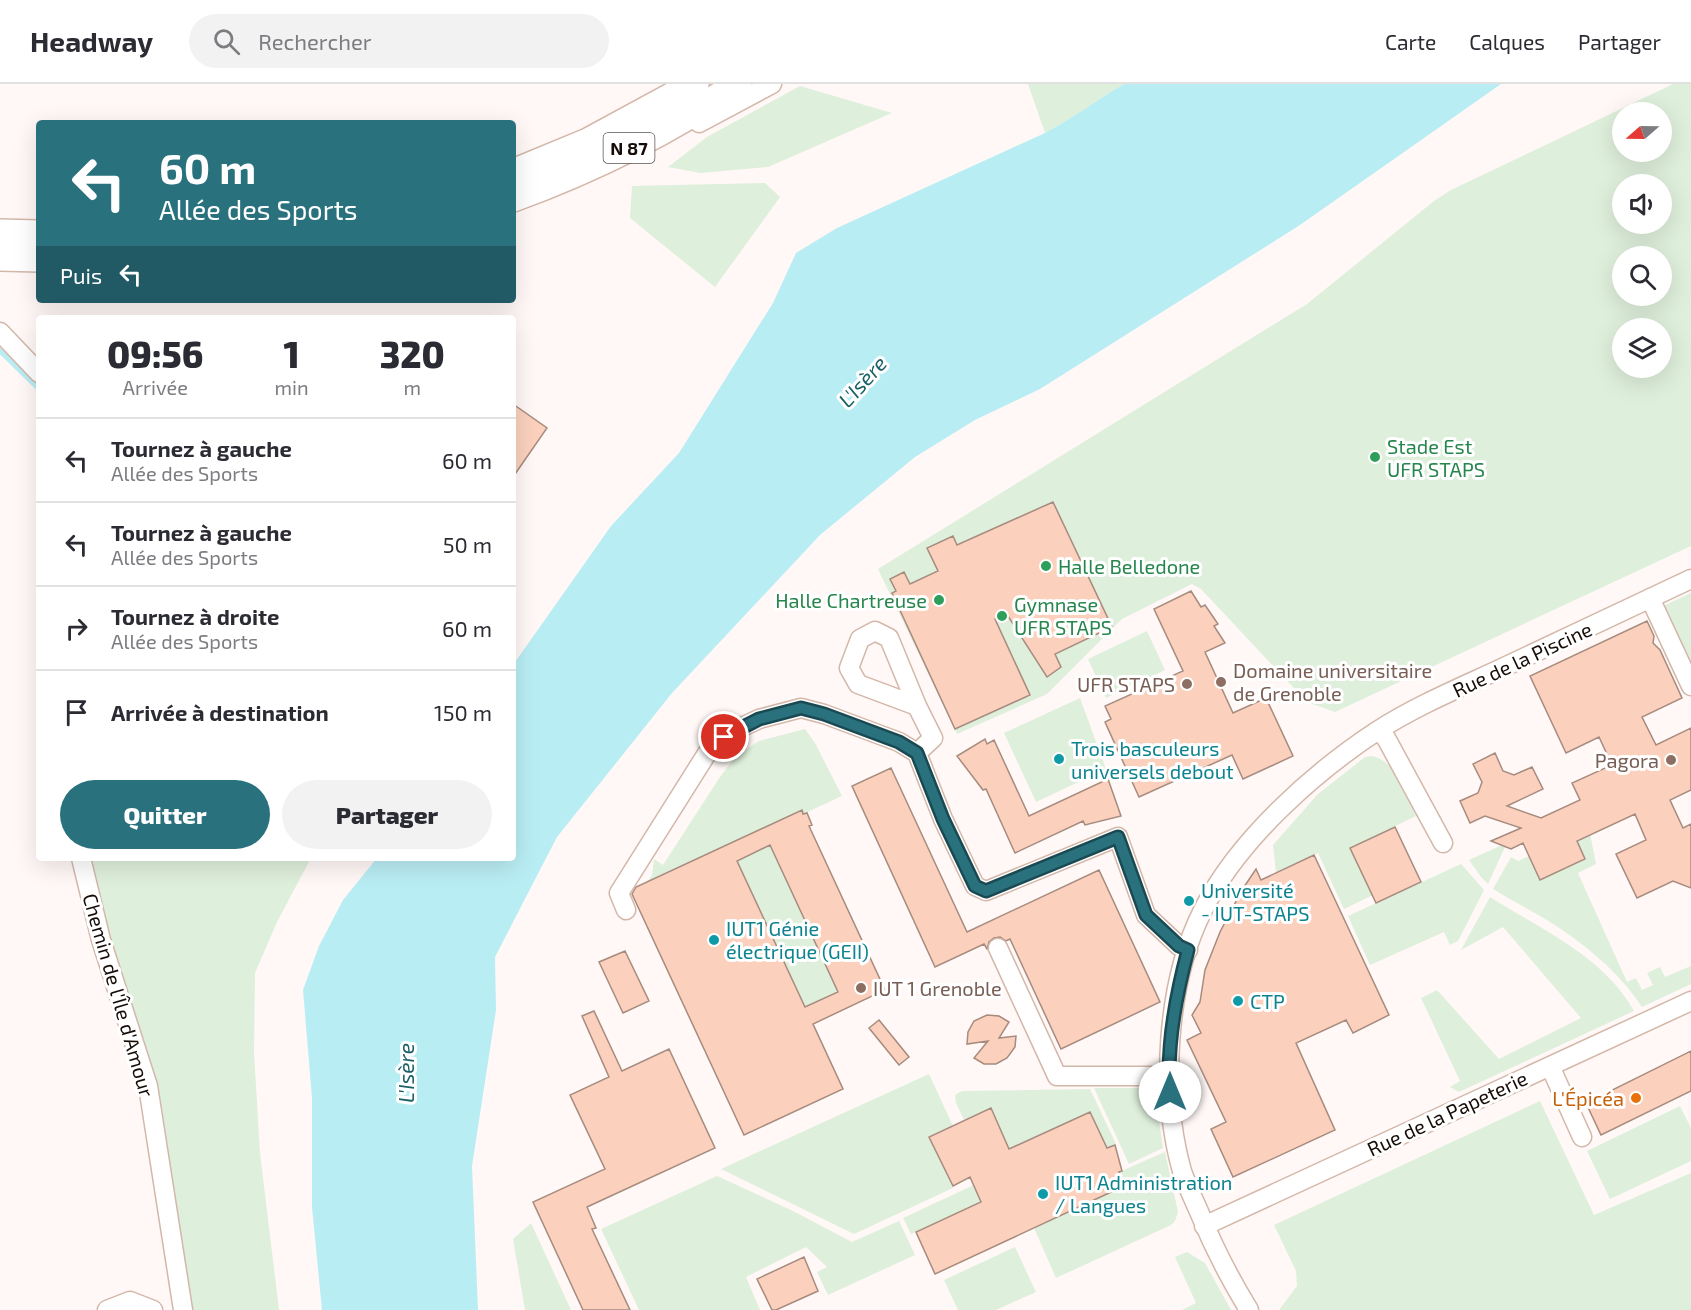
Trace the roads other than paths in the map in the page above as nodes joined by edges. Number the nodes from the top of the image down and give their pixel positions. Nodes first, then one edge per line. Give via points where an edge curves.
1 (695, 84) edge
2 (738, 84) edge
3 (772, 84) edge
4 (516, 172) edge
5 (575, 174) junction
6 (516, 197) edge
7 (0, 233) edge
8 (36, 234) edge
9 (0, 256) edge
10 (36, 258) edge
11 (0, 332) edge
12 (36, 370) edge
13 (1691, 579) edge
14 (1650, 598) junction
15 (1691, 686) edge
16 (917, 706) dead end
17 (1378, 731) junction
18 (917, 753) junction
19 (1443, 843) dead end
20 (82, 861) edge
21 (626, 909) dead end
22 (998, 948) dead end
23 (1188, 950) junction
24 (1690, 1003) edge
25 (1550, 1066) junction
26 (1168, 1076) junction
27 (1582, 1137) dead end
28 (1204, 1226) junction
29 (107, 1310) edge
30 (153, 1310) edge
31 (183, 1310) edge
32 (1249, 1310) edge

1 - 4 highway, N 87 via 588,142
2 - 5 highway, N 87 via 666,128
3 - 5 street via 676,135
5 - 6 highway, N 87
7 - 8 highway
9 - 10 highway
11 - 12 street
13 - 14 street, Rue de la Piscine
14 - 15 street
14 - 17 street, Rue de la Piscine via 1421,706
16 - 18 street via 933,738
17 - 19 street via 1386,738
17 - 23 street, Rue de la Piscine via 1326,767 1249,843 1204,908
18 - 21 street via 899,742 801,708 742,727 711,747 657,831 619,893
18 - 23 street via 975,886 986,891 1118,837 1146,915
20 - 31 street, Chemin de l'Île d'Amour via 101,940 148,1086
22 - 26 street via 1057,1076
23 - 26 street, Rue de la Piscine via 1173,1021
24 - 25 street, Rue de la Papeterie
25 - 27 street
25 - 28 street, Rue de la Papeterie
26 - 28 street, Rue de la Piscine via 1183,1172
28 - 32 street, Rue de la Piscine
29 - 30 street via 130,1301

